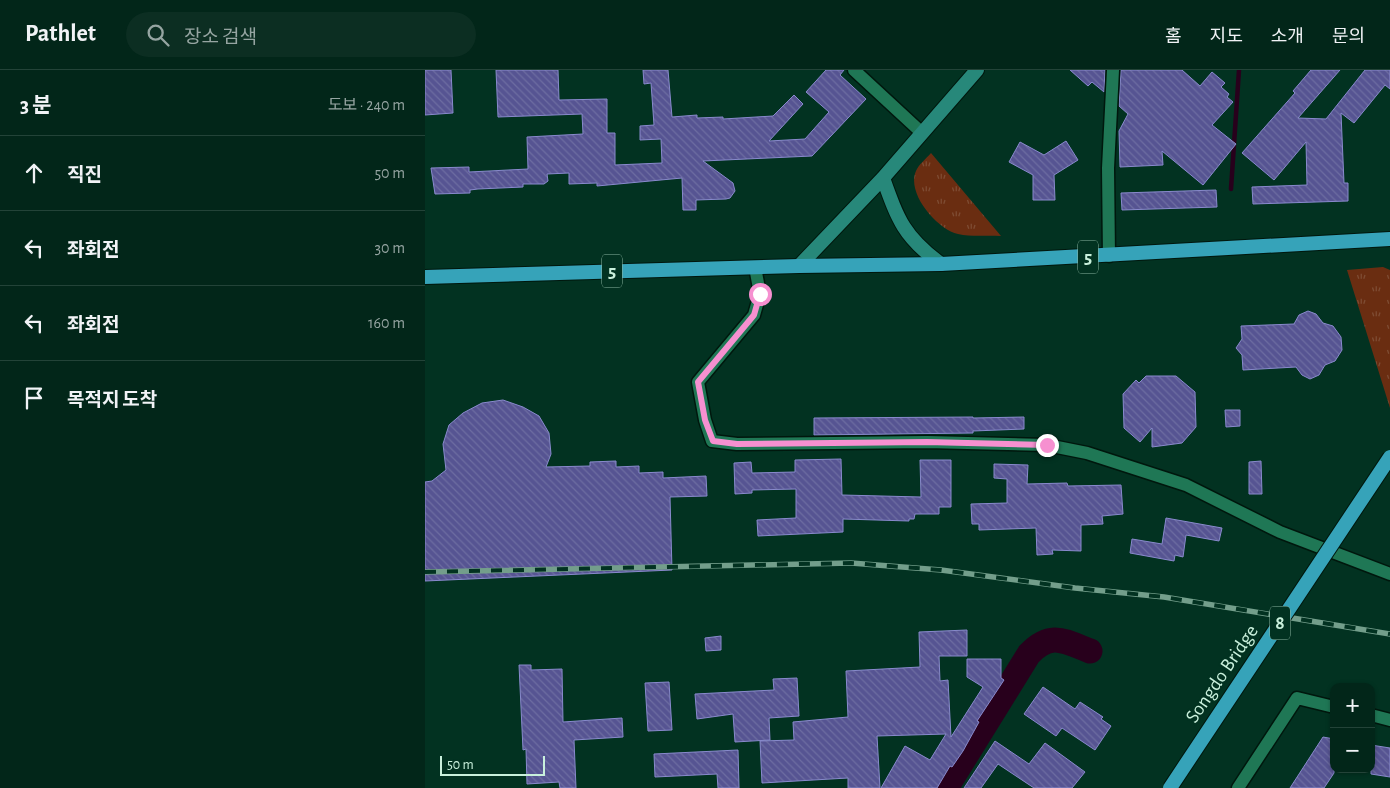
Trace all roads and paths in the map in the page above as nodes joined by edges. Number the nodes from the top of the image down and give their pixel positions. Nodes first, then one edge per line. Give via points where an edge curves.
1 (854, 70) edge
2 (977, 70) edge
3 (1113, 70) edge
4 (921, 132) junction
5 (883, 178) junction
6 (1383, 240) edge
7 (1390, 246) edge
8 (1109, 256) junction
9 (941, 264) junction
10 (799, 266) junction
11 (755, 267) junction
12 (425, 277) edge
13 (1390, 457) edge
14 (1390, 574) edge
15 (1330, 706) edge
16 (1375, 717) edge
17 (1390, 720) edge
18 (1170, 788) edge
19 (1238, 788) edge

1 - 4 street
2 - 4 main road
3 - 8 street
4 - 5 main road
5 - 9 main road via 898,219 919,248
5 - 10 main road
6 - 7 highway
6 - 8 highway, 5
8 - 9 highway, 5
9 - 10 highway, 5
10 - 11 highway, 5
11 - 12 highway, 5
11 - 14 street via 760,294 754,315 698,382 705,420 713,441 737,444 927,442 1047,445 1079,451 1186,484 1280,532
13 - 18 highway, Songdo Bridge / 8, bridge
15 - 19 street via 1297,698
16 - 17 street

